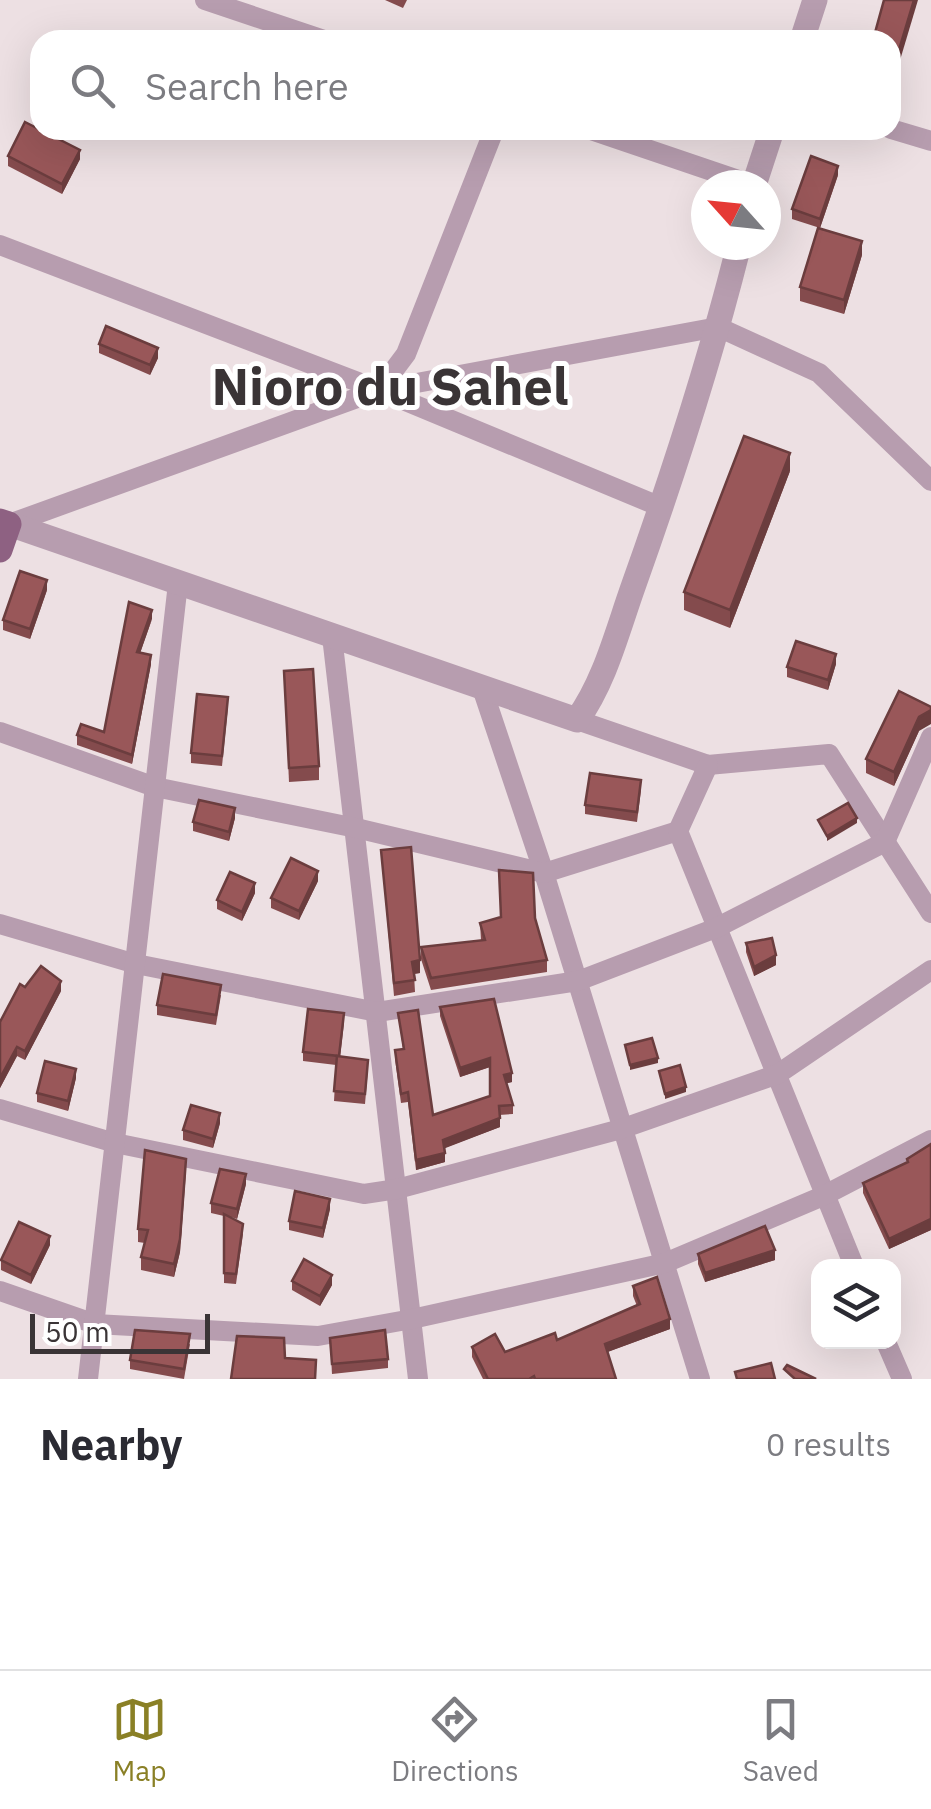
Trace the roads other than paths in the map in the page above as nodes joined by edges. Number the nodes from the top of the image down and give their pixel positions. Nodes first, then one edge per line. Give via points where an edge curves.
1 (205, 0) edge
2 (815, 0) edge
3 (294, 30) edge
4 (805, 30) edge
5 (901, 132) edge
6 (490, 140) edge
7 (621, 140) edge
8 (769, 140) edge
9 (931, 141) edge
10 (710, 170) edge
11 (759, 170) edge
12 (0, 245) edge
13 (735, 260) edge
14 (718, 327) junction
15 (378, 390) junction
16 (931, 481) edge
17 (662, 507) junction
18 (4, 523) edge
19 (0, 550) edge
20 (178, 583) junction
21 (332, 636) junction
22 (482, 688) junction
23 (577, 720) junction
24 (0, 732) edge
25 (931, 738) edge
26 (708, 765) junction
27 (155, 787) junction
28 (356, 828) junction
29 (678, 831) junction
30 (885, 842) junction
31 (544, 873) junction
32 (931, 913) edge
33 (0, 924) edge
34 (716, 928) junction
35 (136, 964) junction
36 (931, 970) edge
37 (578, 981) junction
38 (377, 1012) junction
39 (778, 1074) junction
40 (0, 1109) edge
41 (621, 1129) junction
42 (931, 1140) edge
43 (116, 1143) junction
44 (397, 1189) junction
45 (824, 1196) junction
46 (851, 1259) edge
47 (665, 1263) junction
48 (0, 1291) edge
49 (412, 1319) junction
50 (95, 1324) junction
51 (889, 1349) edge
52 (88, 1379) edge
53 (418, 1379) edge
54 (700, 1379) edge
55 (902, 1379) edge

1 - 3 street
2 - 4 street
5 - 9 street
6 - 15 street via 406,354
7 - 10 street
8 - 11 street
12 - 15 street
13 - 14 street
14 - 15 street
14 - 16 street via 819,373
14 - 17 street
15 - 17 street
15 - 18 street
17 - 23 street via 599,682
18 - 19 main road
18 - 20 street
20 - 21 street
20 - 27 street
21 - 22 street
21 - 28 street
22 - 23 street
22 - 31 street
23 - 26 street
24 - 27 street
25 - 30 street
26 - 29 street
26 - 30 street via 829,754
27 - 28 street
27 - 35 street
28 - 31 street
28 - 38 street
29 - 31 street
29 - 34 street
30 - 32 street
30 - 34 street
31 - 37 street
33 - 35 street
34 - 37 street
34 - 39 street
35 - 38 street
35 - 43 street
36 - 39 street
37 - 38 street
37 - 41 street
38 - 44 street
39 - 41 street
39 - 45 street
40 - 43 street
41 - 44 street
41 - 47 street
42 - 45 street
43 - 44 street via 364,1194
43 - 50 street
44 - 49 street
45 - 46 street
45 - 47 street
47 - 49 street
47 - 54 street
48 - 50 street
49 - 50 street via 318,1336
49 - 53 street
50 - 52 street
51 - 55 street

